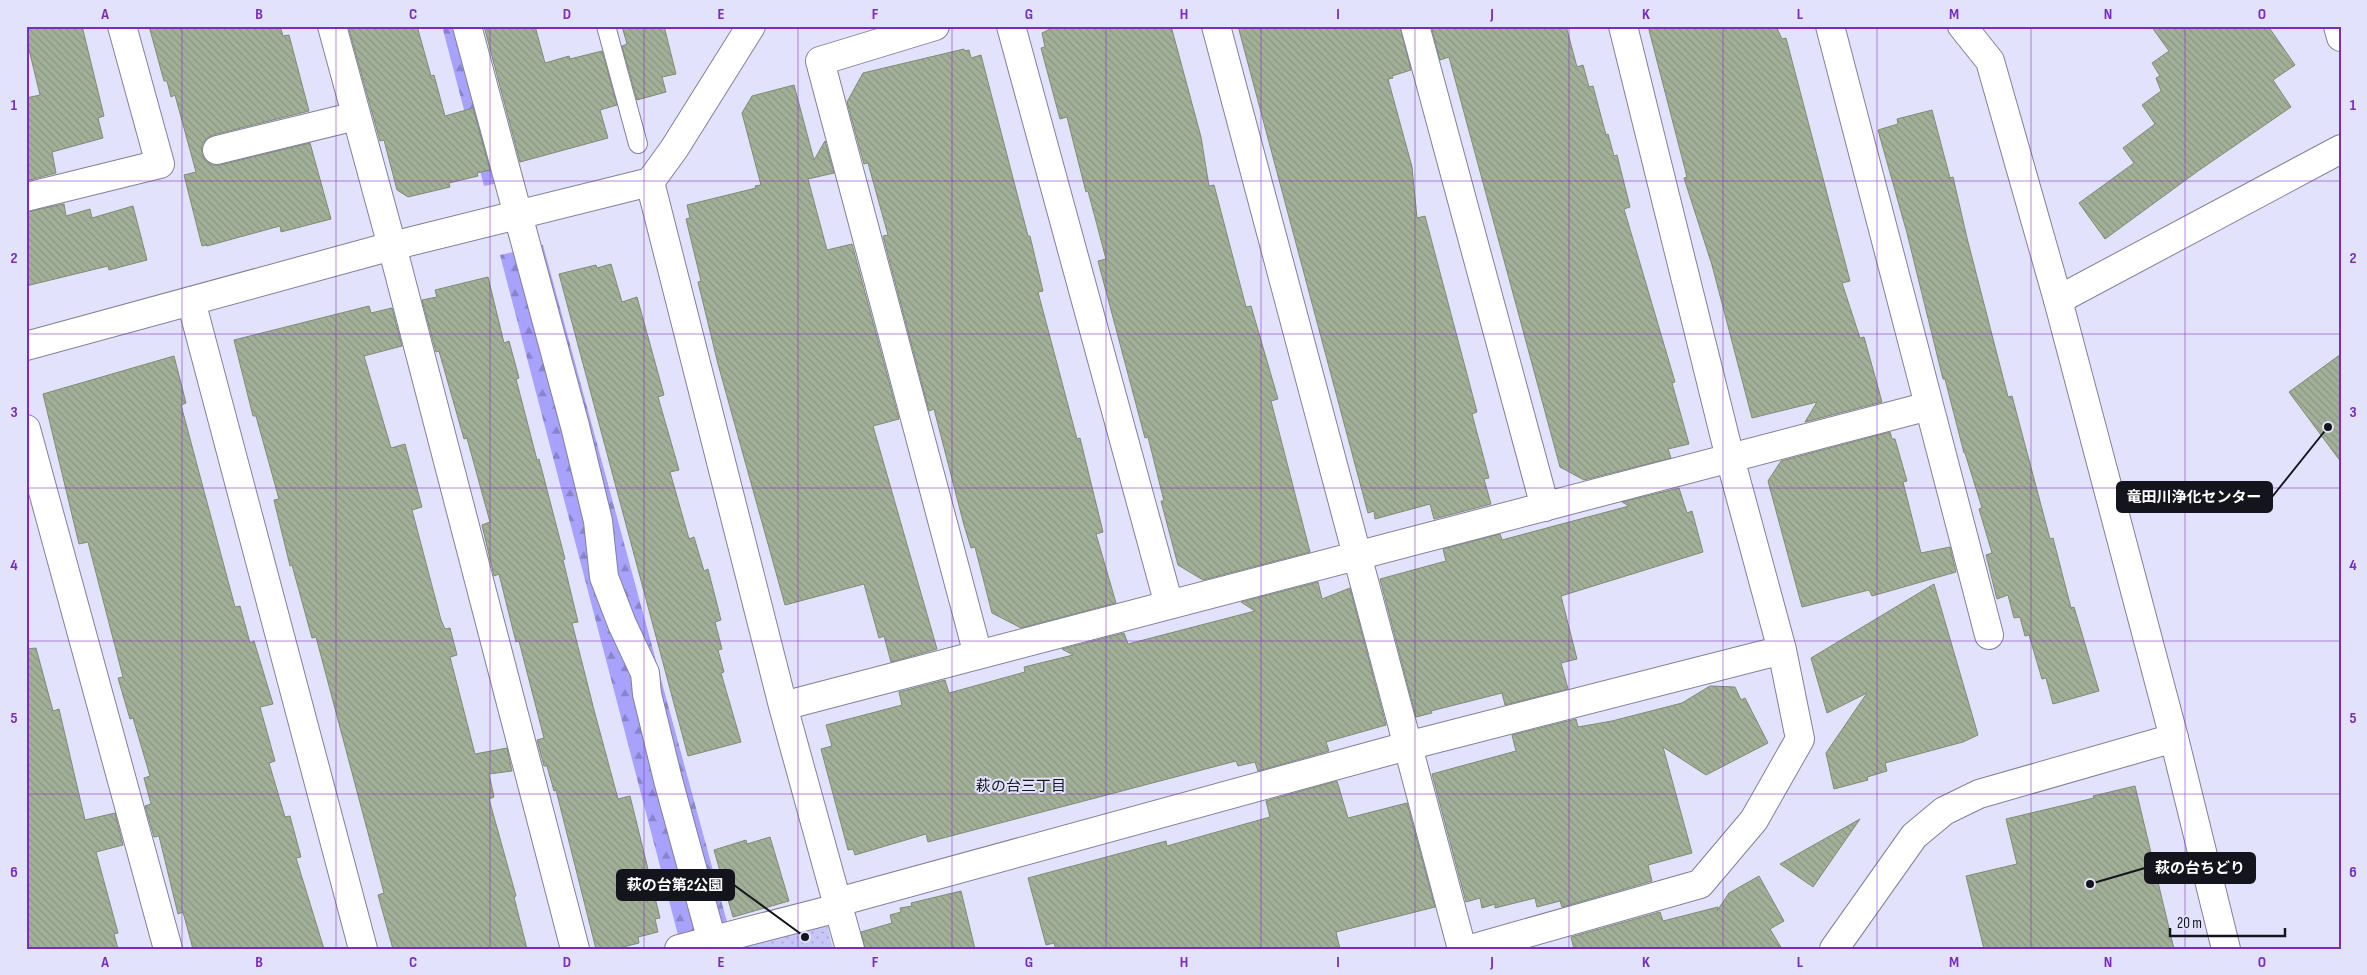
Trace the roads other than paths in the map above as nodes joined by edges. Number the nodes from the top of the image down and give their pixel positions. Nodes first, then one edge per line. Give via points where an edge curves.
1 (122, 26) edge
2 (332, 26) edge
3 (467, 26) edge
4 (606, 26) edge
5 (751, 26) edge
6 (935, 26) edge
7 (1011, 26) edge
8 (1216, 26) edge
9 (1415, 26) edge
10 (1623, 26) edge
11 (1830, 26) edge
12 (1962, 26) edge
13 (2338, 26) edge
14 (2341, 37) edge
15 (356, 116) junction
16 (638, 144) dead end
17 (2341, 148) edge
18 (218, 150) dead end
19 (650, 182) junction
20 (26, 197) edge
21 (517, 216) junction
22 (392, 246) junction
23 (2058, 300) junction
24 (191, 301) junction
25 (26, 346) edge
26 (1929, 406) junction
27 (26, 428) edge
28 (1730, 458) junction
29 (1545, 507) junction
30 (1356, 556) junction
31 (1169, 605) junction
32 (1989, 635) dead end
33 (1782, 650) junction
34 (978, 655) junction
35 (783, 706) junction
36 (2174, 738) junction
37 (1407, 746) junction
38 (838, 905) junction
39 (712, 941) junction
40 (168, 949) edge
41 (363, 949) edge
42 (575, 949) edge
43 (679, 949) edge
44 (850, 949) edge
45 (1462, 949) edge
46 (1471, 949) edge
47 (1834, 949) edge
48 (2226, 949) edge

1 - 20 street via 160,164
2 - 15 street
3 - 21 street
4 - 16 lane
5 - 19 street
6 - 34 street via 820,61
7 - 31 street
8 - 30 street
9 - 29 street
10 - 28 street
11 - 26 street
12 - 23 street via 1990,61
13 - 14 street
15 - 18 street
15 - 22 street
17 - 23 street
19 - 21 street
19 - 35 street
21 - 22 street
21 - 39 street via 580,445 598,521 604,577 645,673 668,780
22 - 24 street
22 - 42 street
23 - 36 street
24 - 25 street
24 - 41 street
26 - 28 street
26 - 32 street
27 - 40 street
28 - 29 street
28 - 33 street
29 - 30 street
30 - 31 street
30 - 37 street
31 - 34 street
33 - 37 street
33 - 46 street via 1800,739 1754,820 1700,884
34 - 35 street
35 - 38 street
36 - 47 street via 1979,794 1944,811 1914,836
36 - 48 street
37 - 38 street
37 - 45 street
38 - 39 street
38 - 44 street
39 - 43 street

